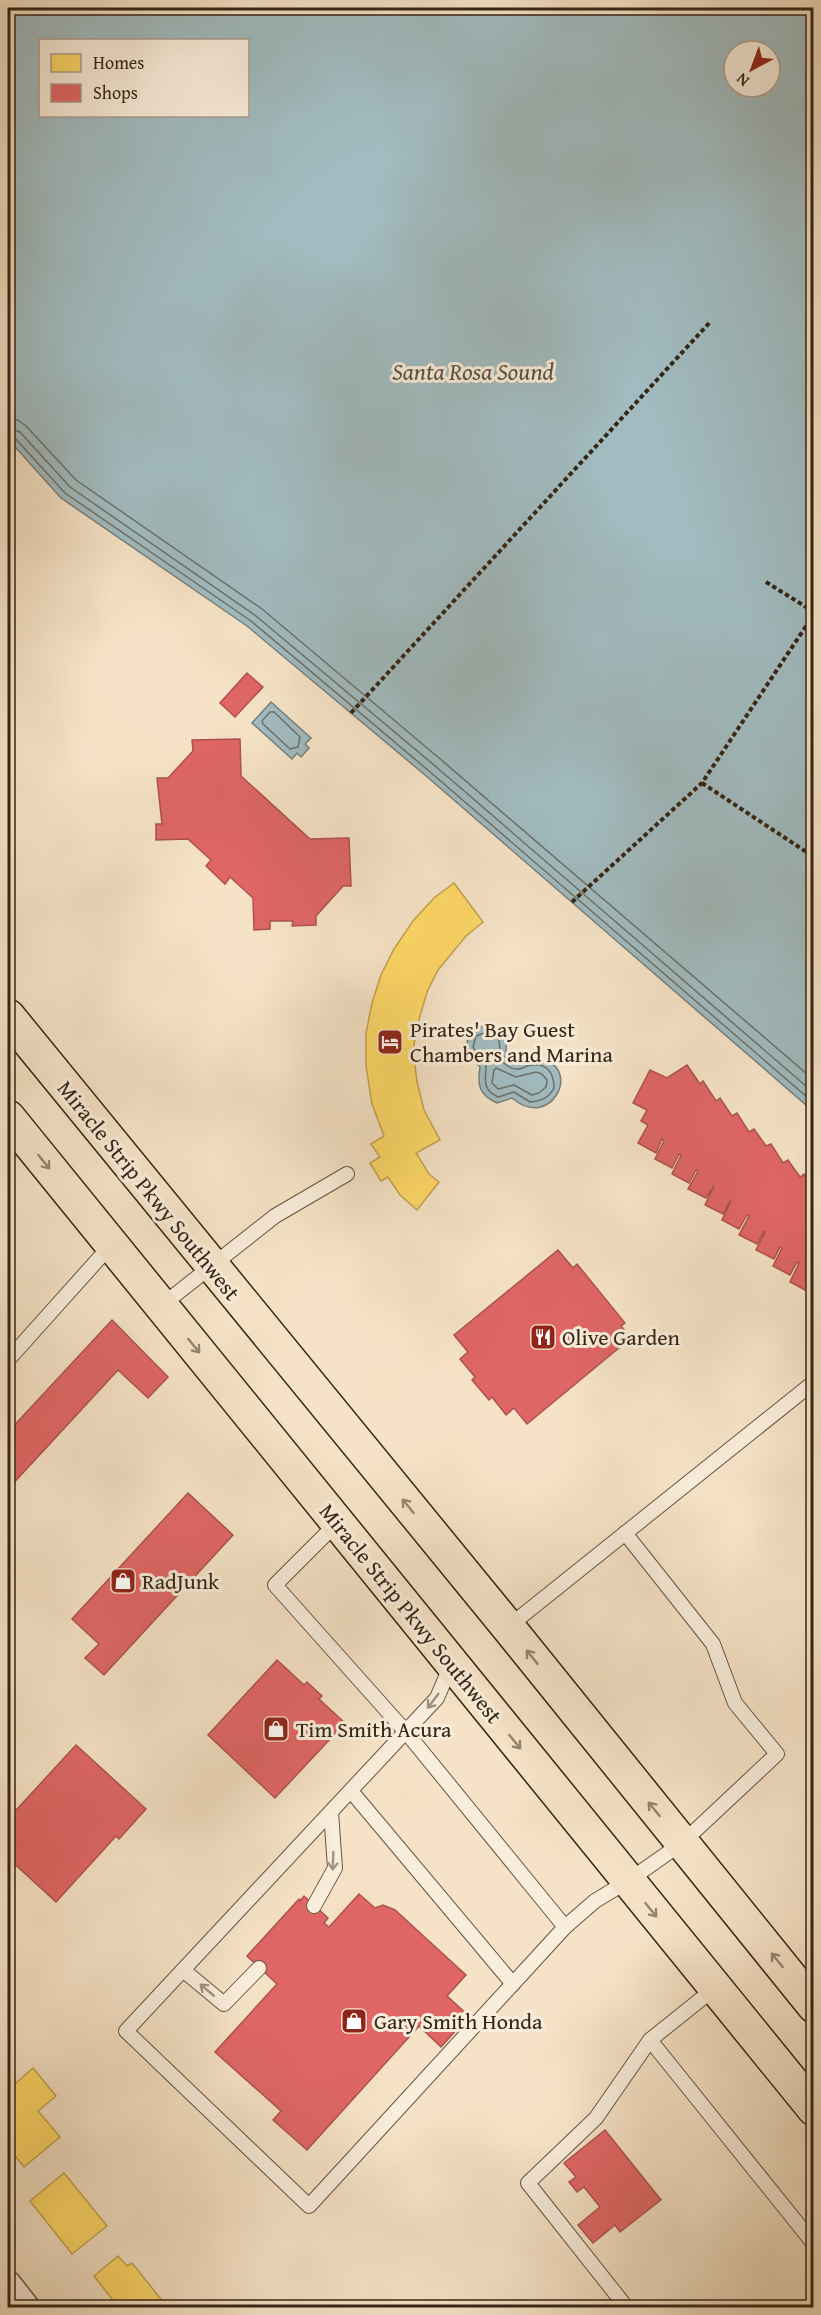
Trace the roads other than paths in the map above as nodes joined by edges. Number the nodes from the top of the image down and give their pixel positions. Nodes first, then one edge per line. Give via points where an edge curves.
1 (8, 1016) edge
2 (8, 1117) edge
3 (346, 1174) dead end
4 (111, 1245) junction
5 (211, 1266) junction
6 (161, 1306) junction
7 (8, 1360) edge
8 (813, 1382) edge
9 (337, 1523) junction
10 (625, 1533) junction
11 (508, 1627) junction
12 (452, 1664) junction
13 (406, 1732) junction
14 (351, 1791) junction
15 (331, 1812) junction
16 (682, 1843) junction
17 (628, 1881) junction
18 (314, 1906) dead end
19 (565, 1927) junction
20 (259, 1968) dead end
21 (183, 1970) junction
22 (513, 1984) junction
23 (715, 1988) junction
24 (813, 2006) edge
25 (650, 2040) junction
26 (813, 2109) edge
27 (813, 2244) edge
28 (8, 2285) edge
29 (26, 2307) edge
30 (627, 2307) edge

1 - 5 highway, Miracle Strip Pkwy Southwest
2 -> 4 highway, Miracle Strip Pkwy Southwest
3 - 5 lane via 275,1216
4 - 6 highway, Miracle Strip Pkwy Southwest
4 - 7 lane
5 - 6 lane
11 -> 5 highway, Miracle Strip Pkwy Southwest
6 -> 9 highway, Miracle Strip Pkwy Southwest
8 - 10 lane
9 - 12 highway, Miracle Strip Pkwy Southwest
9 - 13 lane via 275,1585
10 - 11 lane
10 - 16 lane via 713,1644 735,1703 777,1754
16 -> 11 highway, Miracle Strip Pkwy Southwest
12 -> 13 lane via 436,1698
12 -> 17 highway, Miracle Strip Pkwy Southwest
13 - 14 lane
13 - 19 lane
14 - 15 lane
14 - 22 lane
15 -> 18 lane via 335,1868
15 - 21 lane
16 - 17 lane
24 -> 16 highway, Miracle Strip Pkwy Southwest
17 - 19 lane via 595,1901
17 -> 23 highway, Miracle Strip Pkwy Southwest
19 - 22 lane
20 -> 21 lane via 224,2004
21 - 22 lane via 126,2031 309,2206
23 - 25 lane
23 - 26 highway, Miracle Strip Pkwy Southwest
25 - 27 lane
25 - 30 lane via 596,2118 528,2183
28 - 29 street

